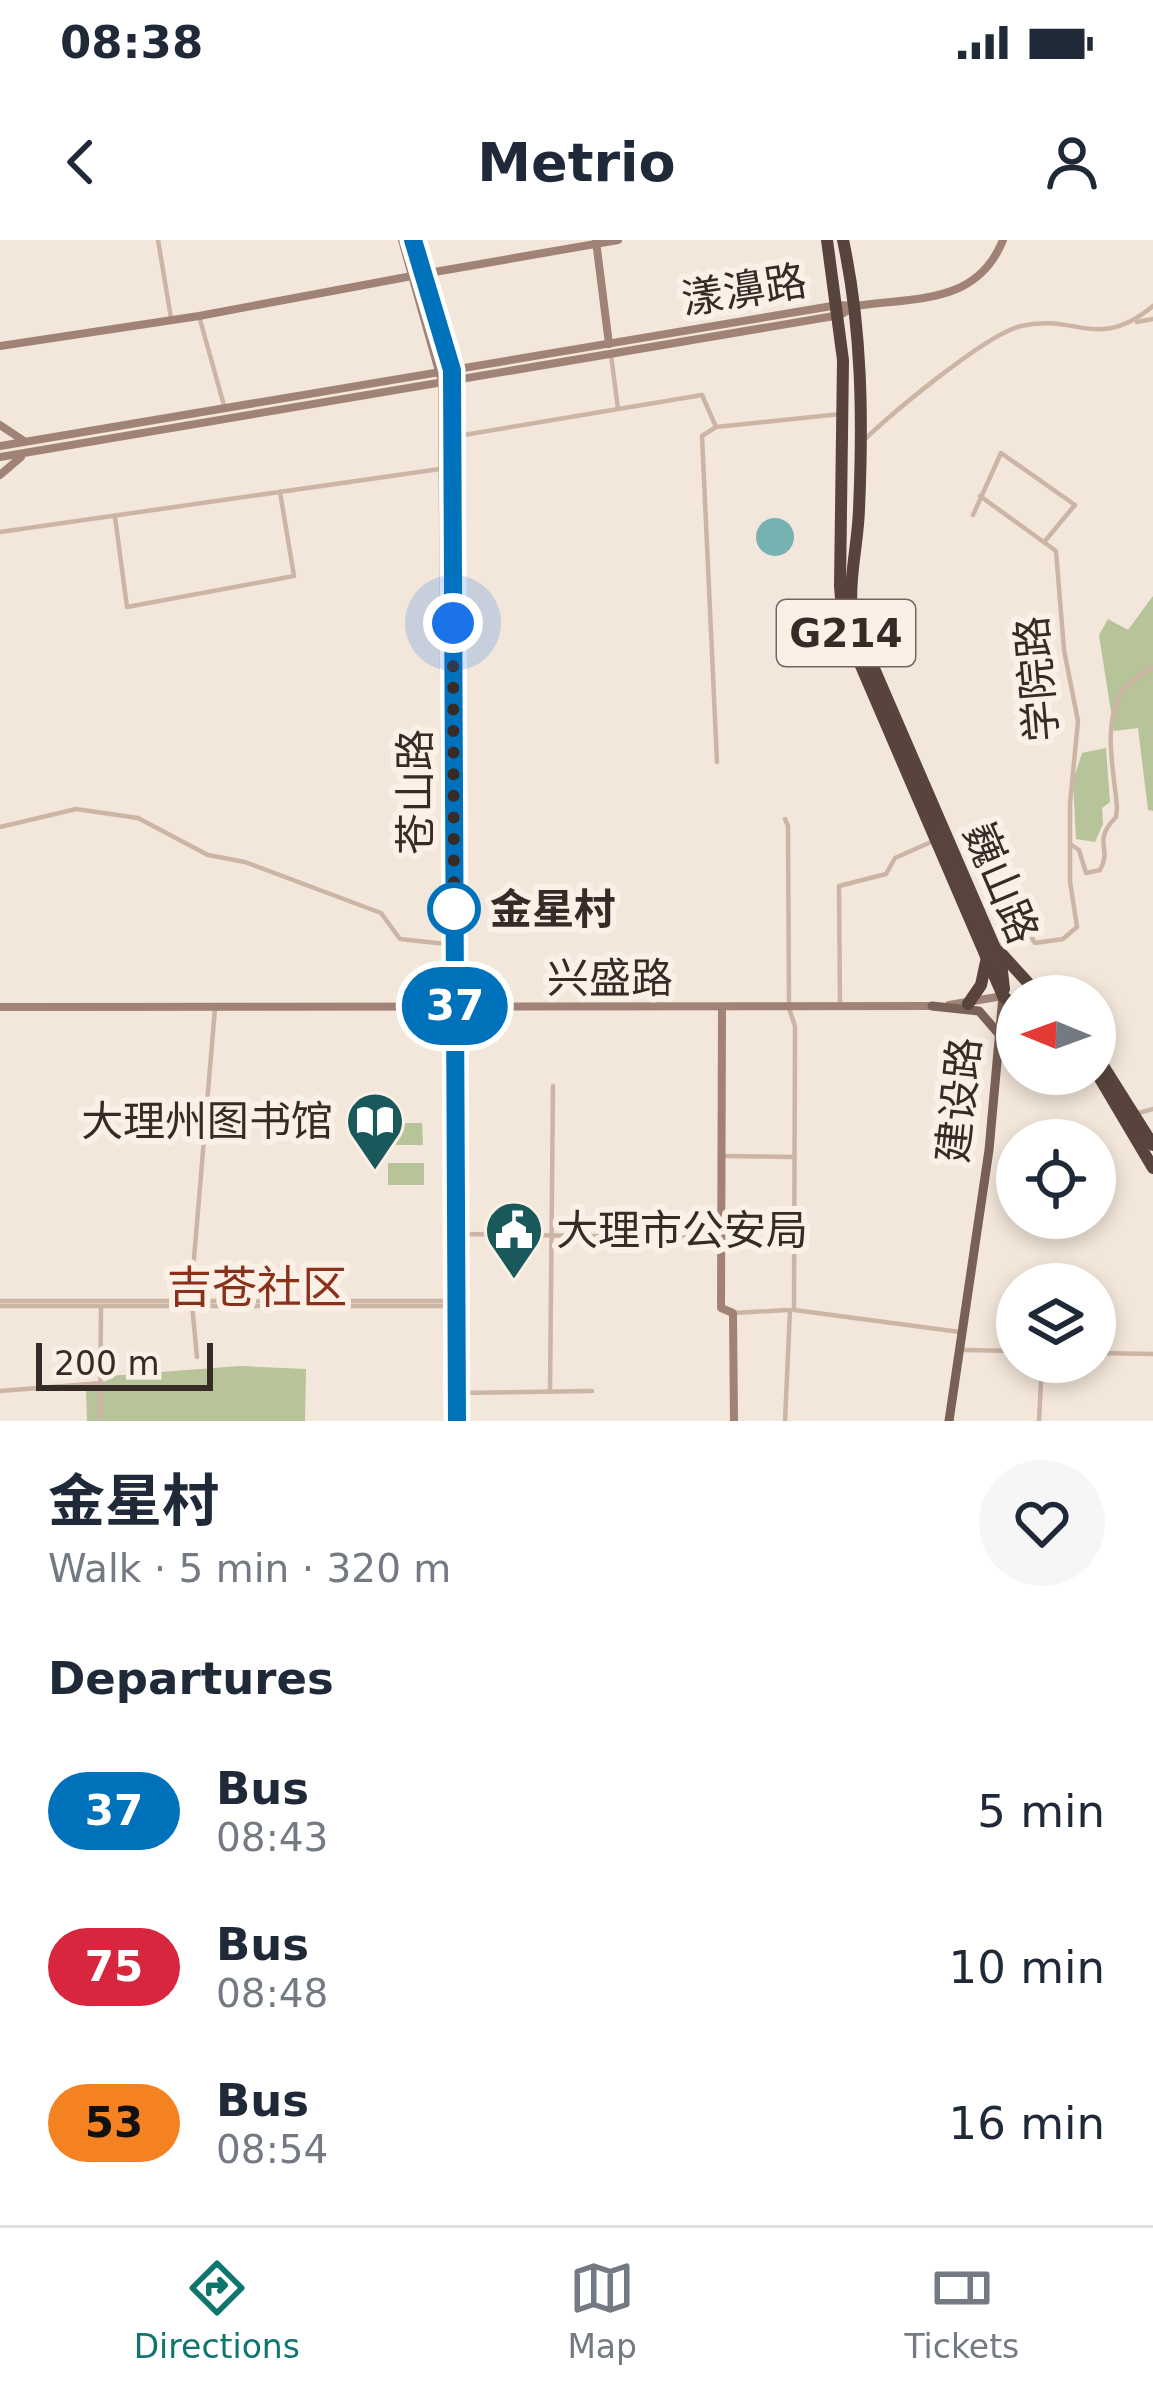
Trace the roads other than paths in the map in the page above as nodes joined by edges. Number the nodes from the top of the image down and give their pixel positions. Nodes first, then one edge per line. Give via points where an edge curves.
1 (158, 240) edge
2 (402, 240) edge
3 (413, 240) edge
4 (618, 240) edge
5 (826, 240) edge
6 (843, 240) edge
7 (1003, 240) edge
8 (596, 242) edge
9 (418, 275) junction
10 (855, 306) junction
11 (1153, 306) edge
12 (839, 310) junction
13 (199, 316) junction
14 (1153, 319) edge
15 (171, 321) junction
16 (1132, 324) junction
17 (609, 344) junction
18 (0, 349) edge
19 (611, 355) junction
20 (447, 376) junction
21 (225, 409) junction
22 (618, 409) junction
23 (844, 414) junction
24 (0, 425) edge
25 (716, 427) junction
26 (452, 437) junction
27 (861, 444) junction
28 (0, 446) edge
29 (30, 447) junction
30 (0, 457) edge
31 (443, 469) junction
32 (0, 475) edge
33 (280, 492) junction
34 (980, 496) junction
35 (973, 514) dead end
36 (116, 517) junction
37 (0, 532) edge
38 (1046, 541) junction
39 (846, 578) junction
40 (849, 628) junction
41 (1153, 667) edge
42 (717, 762) dead end
43 (784, 819) dead end
44 (0, 826) edge
45 (936, 839) junction
46 (1070, 844) junction
47 (446, 944) junction
48 (995, 948) junction
49 (1004, 975) edge
50 (1021, 975) edge
51 (996, 999) edge
52 (968, 1004) junction
53 (932, 1006) junction
54 (0, 1007) edge
55 (215, 1008) junction
56 (451, 1008) junction
57 (722, 1008) junction
58 (840, 1008) junction
59 (789, 1009) junction
60 (996, 1029) edge
61 (553, 1086) dead end
62 (1116, 1090) edge
63 (996, 1093) edge
64 (998, 1095) edge
65 (1115, 1095) edge
66 (1153, 1108) edge
67 (1131, 1116) junction
68 (1153, 1145) edge
69 (721, 1156) junction
70 (793, 1157) junction
71 (1153, 1168) edge
72 (452, 1234) junction
73 (551, 1235) junction
74 (721, 1238) junction
75 (0, 1304) edge
76 (448, 1304) junction
77 (101, 1305) junction
78 (193, 1305) junction
79 (793, 1310) junction
80 (733, 1313) junction
81 (962, 1333) junction
82 (964, 1350) junction
83 (996, 1351) edge
84 (1116, 1353) edge
85 (1153, 1354) edge
86 (197, 1358) dead end
87 (102, 1383) junction
88 (1041, 1383) edge
89 (0, 1391) edge
90 (550, 1391) junction
91 (592, 1391) dead end
92 (457, 1393) junction
93 (100, 1421) edge
94 (453, 1421) edge
95 (734, 1421) edge
96 (785, 1421) edge
97 (952, 1421) edge
98 (1039, 1421) edge

1 - 15 street
2 - 9 main road, 苍山路
3 - 9 main road, 苍山路
4 - 8 main road
5 - 12 highway, 巍山路 / G214
6 - 10 highway, 巍山路 / G214
7 - 10 main road, 漾濞路 via 988,271 969,285
8 - 9 main road
8 - 17 main road
9 - 13 main road
9 - 20 main road, 苍山路
10 - 12 main road, 漾濞路
10 - 27 highway, 巍山路 / G214
11 - 16 street
12 - 17 main road, 漾濞路
12 - 19 main road, 漾濞路
12 - 23 highway, 巍山路 / G214
13 - 15 main road
13 - 21 street
14 - 16 street
15 - 18 main road
16 - 27 street via 1016,326
17 - 20 main road, 漾濞路
19 - 20 main road, 漾濞路
19 - 22 street
20 - 21 main road, 漾濞路
20 - 26 main road, 苍山路
20 - 29 main road, 漾濞路
20 - 31 main road, 苍山路
21 - 29 main road, 漾濞路
22 - 25 street via 702,395
22 - 26 street
23 - 25 street
23 - 39 highway, 巍山路 / G214
24 - 29 main road
25 - 42 street via 702,436
26 - 56 main road, 苍山路
27 - 39 highway, 巍山路 / G214 via 859,518
28 - 29 main road, 漾濞路
29 - 30 main road, 漾濞路
29 - 32 main road
31 - 33 street
31 - 47 main road, 苍山路
33 - 36 street
33 - 36 street via 294,576 127,607
34 - 35 street
34 - 38 street
34 - 38 street via 1001,453 1075,505
36 - 37 street
38 - 46 street, 学院路 via 1056,551 1078,721
39 - 40 highway, 巍山路 / G214
40 - 45 highway, 巍山路 / G214
40 - 48 highway, 巍山路 / G214
41 - 46 street via 1118,701 1111,740 1116,817 1101,835 1100,870 1086,873
43 - 59 street
44 - 47 street via 76,809 138,818 208,855 382,913 400,939
45 - 48 highway, 巍山路 / G214
45 - 58 street via 895,858 886,874 839,886
46 - 48 street, 学院路 via 1073,933 1035,943 1001,865
47 - 56 main road, 苍山路
48 - 49 highway, 巍山路 / G214
48 - 50 highway
48 - 52 highway
51 - 52 main road, 兴盛路
52 - 53 main road, 兴盛路
53 - 58 main road, 兴盛路
53 - 60 main road via 979,1011
54 - 55 main road, 兴盛路
55 - 56 main road, 兴盛路
55 - 78 street
56 - 57 main road, 兴盛路
56 - 72 main road, 苍山路
57 - 59 main road, 兴盛路
57 - 69 main road
58 - 59 main road, 兴盛路
59 - 70 street
61 - 73 street
62 - 67 highway
63 - 81 main road, 建设路
64 - 82 main road, 建设路
65 - 67 highway
66 - 67 street
67 - 68 highway
67 - 71 highway
69 - 70 street
69 - 74 main road
70 - 79 street
72 - 73 street
72 - 76 main road, 苍山路
72 - 92 main road, 苍山路
73 - 74 street
73 - 90 street
74 - 80 main road via 721,1308
75 - 77 street
76 - 78 street
76 - 94 main road, 苍山路
77 - 78 street
77 - 87 street
78 - 86 street
79 - 80 street
79 - 81 street
79 - 96 street
80 - 95 main road
81 - 97 main road, 建设路
82 - 83 street
82 - 97 main road, 建设路
84 - 85 street
87 - 89 street
87 - 93 street
88 - 98 street
90 - 91 street
90 - 92 street
92 - 94 main road, 苍山路

